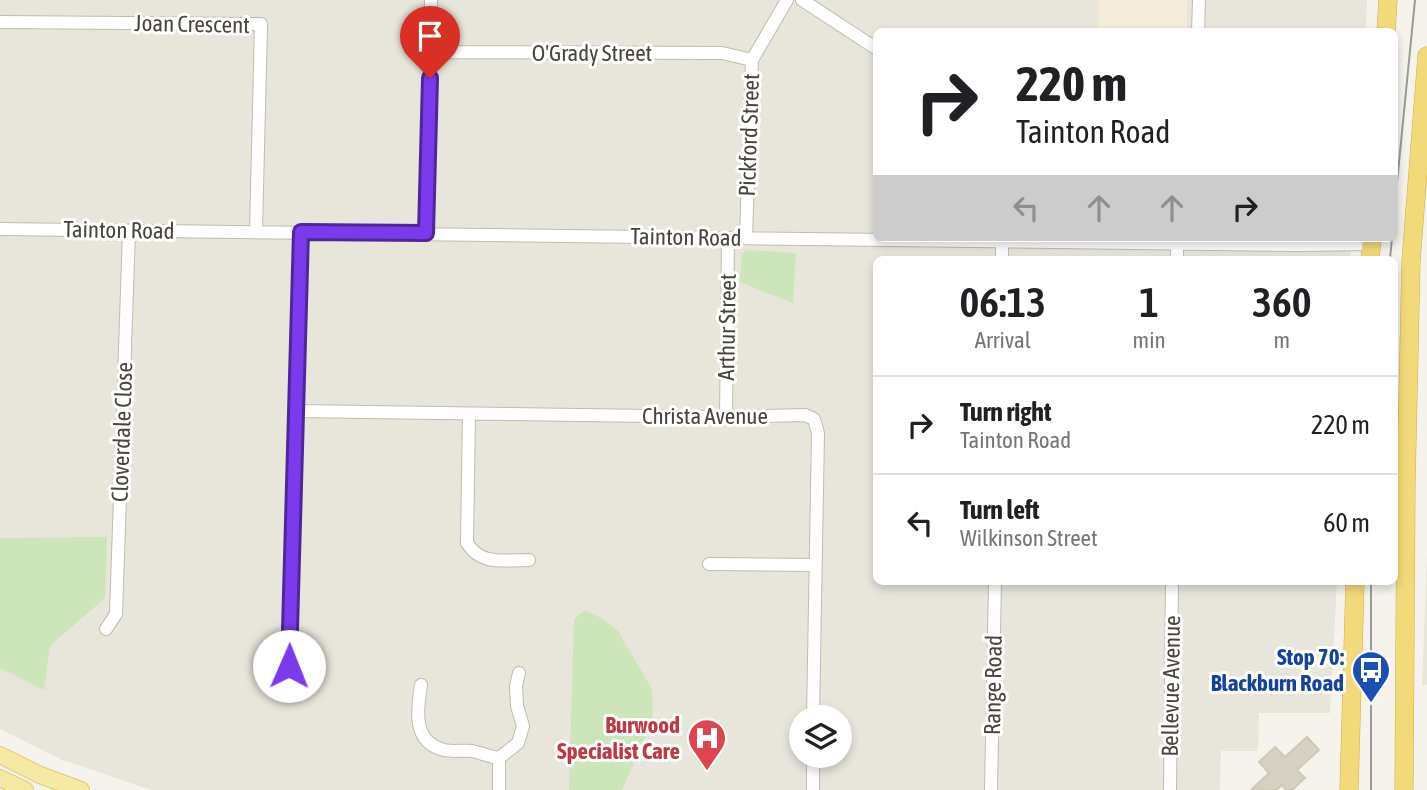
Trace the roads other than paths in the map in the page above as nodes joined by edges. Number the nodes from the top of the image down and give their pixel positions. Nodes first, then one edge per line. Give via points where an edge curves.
1 (431, 0) edge
2 (787, 0) edge
3 (802, 0) edge
4 (1199, 0) edge
5 (1388, 0) edge
6 (0, 22) edge
7 (1198, 28) edge
8 (1386, 28) edge
9 (873, 46) edge
10 (431, 52) junction
11 (1427, 56) edge
12 (752, 60) junction
13 (0, 229) edge
14 (129, 231) junction
15 (256, 231) junction
16 (301, 232) junction
17 (426, 233) junction
18 (746, 237) junction
19 (728, 238) junction
20 (873, 239) edge
21 (1002, 242) edge
22 (1216, 242) edge
23 (1371, 247) edge
24 (1002, 256) edge
25 (1409, 363) junction
26 (1398, 390) edge
27 (296, 411) junction
28 (469, 414) junction
29 (726, 417) junction
30 (529, 560) dead end
31 (709, 564) dead end
32 (815, 565) junction
33 (995, 585) edge
34 (1172, 585) edge
35 (1354, 585) edge
36 (106, 629) dead end
37 (519, 673) dead end
38 (273, 682) dead end
39 (421, 685) dead end
40 (813, 705) edge
41 (0, 755) edge
42 (499, 758) junction
43 (813, 768) edge
44 (0, 778) edge
45 (25, 790) edge
46 (81, 790) edge
47 (499, 790) edge
48 (813, 790) edge
49 (991, 790) edge
50 (1170, 790) edge
51 (1349, 790) edge
52 (1404, 790) edge

1 - 10 street
2 - 12 street, Pickford Street
3 - 9 street
4 - 7 street
5 - 8 highway
6 - 15 street, Joan Crescent via 261,24
10 - 12 street, O'Grady Street via 722,53
10 - 17 street
11 - 25 highway via 1413,229
12 - 18 street, Pickford Street
13 - 14 street, Tainton Road
14 - 15 street, Tainton Road
14 - 36 street, Cloverdale Close via 116,614
15 - 16 street, Tainton Road
16 - 17 street, Tainton Road
16 - 27 street
17 - 19 street, Tainton Road
18 - 19 street, Tainton Road
18 - 20 street, Tainton Road
19 - 29 street, Arthur Street
21 - 24 street
22 - 23 street, Tainton Road
25 - 26 highway
25 - 52 highway
27 - 28 street, Christa Avenue
27 - 38 street via 289,666
28 - 29 street, Christa Avenue
28 - 30 street via 467,542 473,552 490,560
29 - 32 street, Christa Avenue via 805,415 814,419 818,433
31 - 32 street
32 - 40 street, Christa Avenue
33 - 49 street, Range Road
34 - 50 street, Bellevue Avenue
35 - 51 highway
37 - 42 street via 517,706 523,726 518,743
39 - 42 street via 419,730 429,744
41 - 46 main road
42 - 47 street
43 - 48 street
44 - 45 main road

